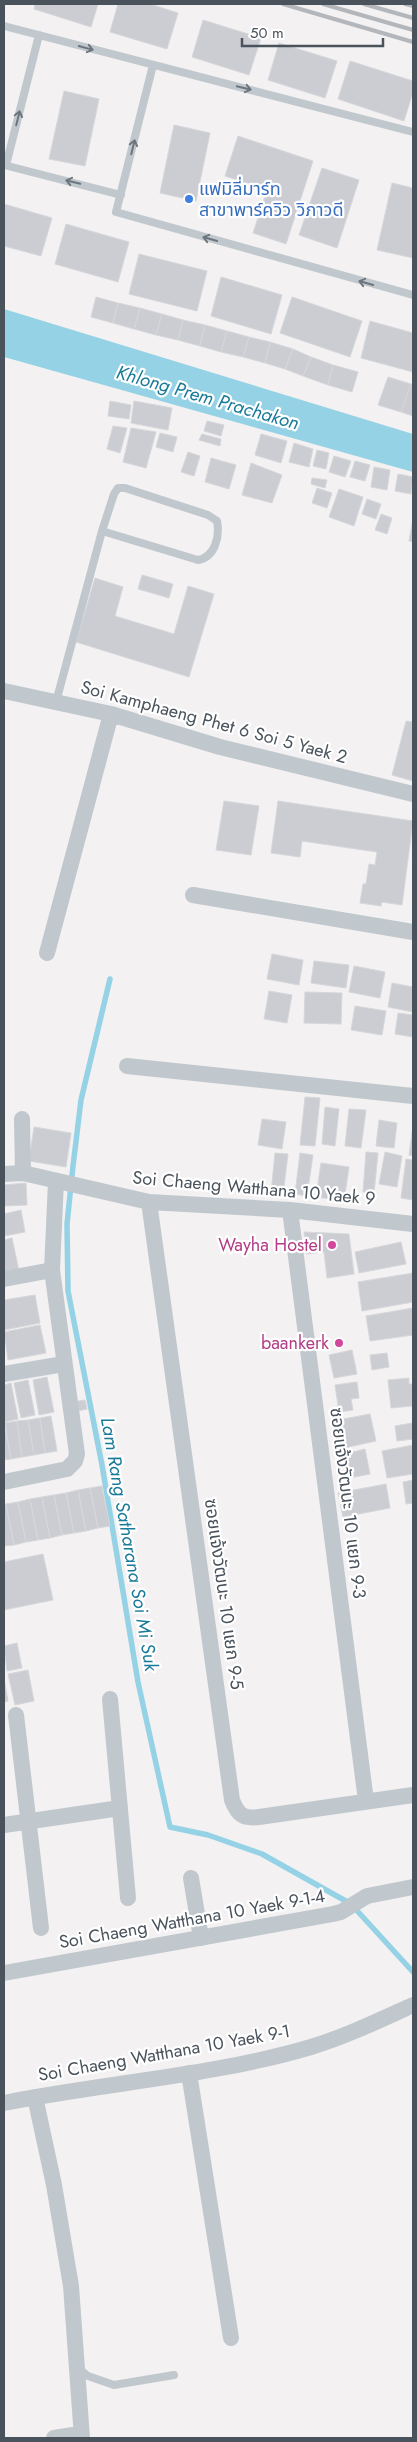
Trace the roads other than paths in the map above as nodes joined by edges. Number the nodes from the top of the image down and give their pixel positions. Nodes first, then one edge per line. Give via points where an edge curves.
1 (4, 26) edge
2 (39, 36) junction
3 (153, 65) junction
4 (413, 132) edge
5 (5, 165) edge
6 (120, 195) junction
7 (413, 295) edge
8 (102, 532) junction
9 (4, 691) edge
10 (56, 702) junction
11 (111, 714) junction
12 (413, 794) edge
13 (192, 895) dead end
14 (413, 932) edge
15 (47, 953) dead end
16 (127, 1066) dead end
17 (413, 1096) edge
18 (22, 1119) dead end
19 (23, 1173) junction
20 (4, 1174) edge
21 (65, 1184) junction
22 (149, 1202) junction
23 (290, 1210) junction
24 (413, 1224) edge
25 (52, 1270) junction
26 (4, 1279) edge
27 (64, 1364) junction
28 (4, 1374) edge
29 (4, 1482) edge
30 (110, 1700) dead end
31 (16, 1715) dead end
32 (413, 1795) edge
33 (366, 1801) junction
34 (120, 1808) junction
35 (30, 1822) junction
36 (4, 1825) edge
37 (191, 1878) dead end
38 (413, 1887) edge
39 (128, 1898) dead end
40 (42, 1928) dead end
41 (200, 1938) junction
42 (4, 1973) edge
43 (413, 2005) edge
44 (189, 2073) junction
45 (35, 2097) junction
46 (4, 2103) edge
47 (231, 2338) dead end
48 (76, 2367) junction
49 (174, 2375) dead end
50 (77, 2437) edge
51 (54, 2438) edge

1 - 2 lane
2 -> 3 lane
5 -> 2 lane
3 -> 4 lane
6 -> 3 lane
6 -> 5 lane
7 -> 6 lane via 116,212
8 - 8 lane via 198,560 212,553 219,531 217,521 208,515 118,488
8 - 10 lane
9 - 10 street, Soi Kamphaeng Phet 6 Soi 5 Yaek 2
10 - 11 street, Soi Kamphaeng Phet 6 Soi 5 Yaek 2
11 - 12 street, Soi Kamphaeng Phet 6 Soi 5 Yaek 2 via 220,747
11 - 15 street
13 - 14 street
16 - 17 street
18 - 19 street
19 - 20 street, Soi Chaeng Watthana 10 Yaek 9
19 - 21 street, Soi Chaeng Watthana 10 Yaek 9
21 - 22 street, Soi Chaeng Watthana 10 Yaek 9
21 - 25 street
22 - 23 street, Soi Chaeng Watthana 10 Yaek 9
22 - 33 street, ซอยแจ้งวัฒนะ 10 แยก 9-5 via 232,1800 241,1816 247,1818
23 - 24 street, Soi Chaeng Watthana 10 Yaek 9
23 - 33 street, ซอยแจ้งวัฒนะ 10 แยก 9-3
25 - 26 street
25 - 27 street
27 - 28 street
27 - 29 street via 76,1445 75,1461 67,1469
30 - 34 street
31 - 35 street
32 - 33 street, ซอยแจ้งวัฒนะ 10 แยก 9-5
34 - 35 street
34 - 39 street
35 - 36 street
35 - 40 street
37 - 41 street
38 - 41 street, Soi Chaeng Watthana 10 Yaek 9-1-4 via 359,1899 341,1912
41 - 42 street, Soi Chaeng Watthana 10 Yaek 9-1-4
43 - 44 street, Soi Chaeng Watthana 10 Yaek 9-1 via 355,2032 310,2047
44 - 45 street, Soi Chaeng Watthana 10 Yaek 9-1
44 - 47 street
45 - 46 street, Soi Chaeng Watthana 10 Yaek 9-1
45 - 48 street via 71,2286
48 - 49 lane via 88,2376 114,2385
48 - 50 street
50 - 51 street

